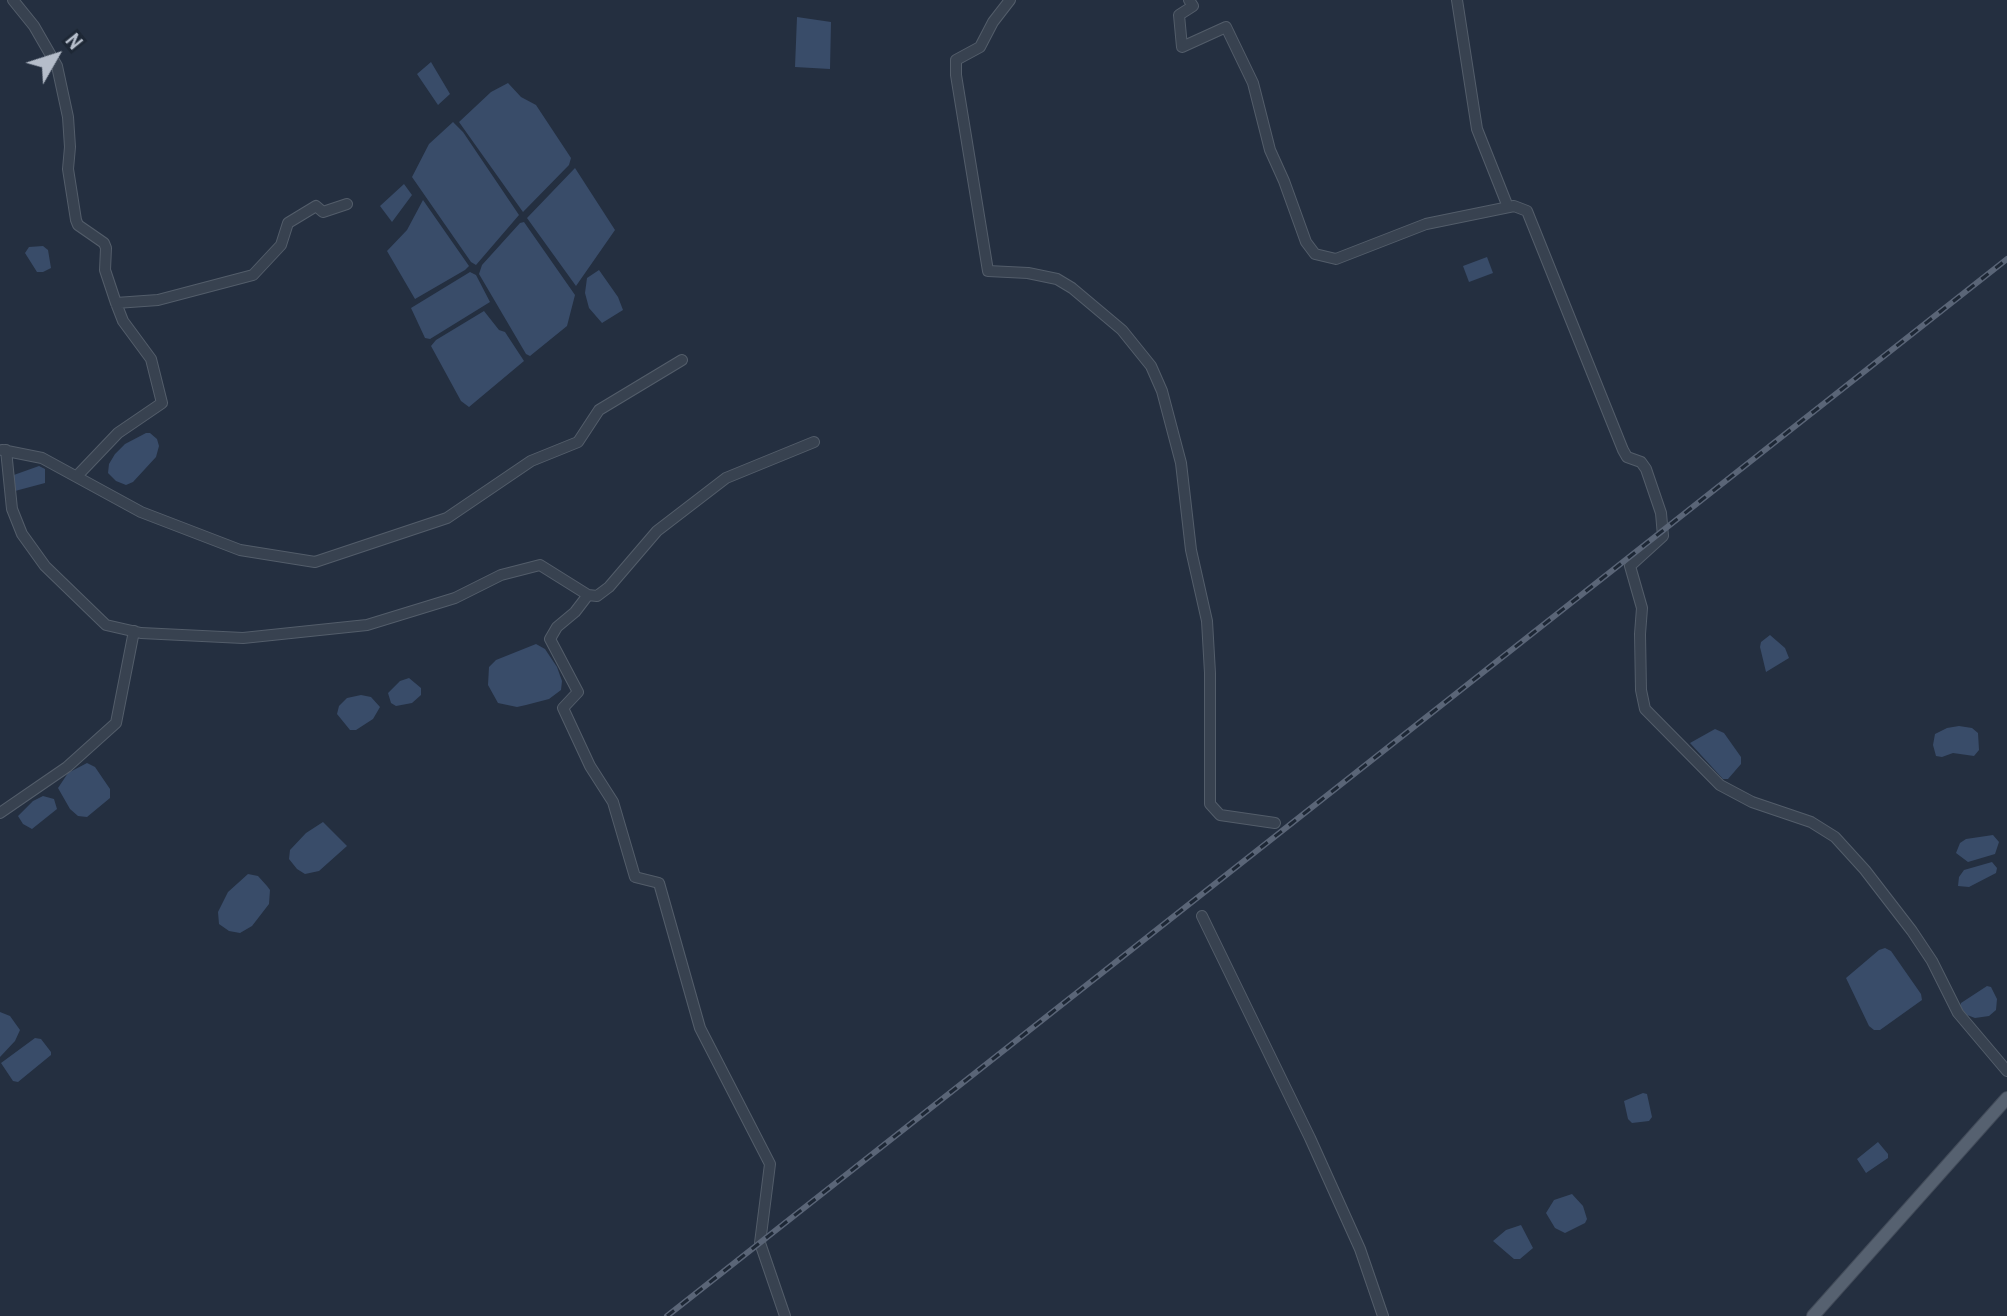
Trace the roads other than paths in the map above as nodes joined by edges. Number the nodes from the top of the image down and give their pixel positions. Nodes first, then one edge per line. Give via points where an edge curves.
1 (13, 0) edge
2 (1010, 0) edge
3 (1189, 0) edge
4 (1457, 0) edge
5 (347, 204) dead end
6 (1508, 207) junction
7 (116, 303) junction
8 (682, 360) dead end
9 (814, 442) dead end
10 (3, 450) edge
11 (77, 476) junction
12 (588, 595) junction
13 (134, 631) junction
14 (0, 813) edge
15 (1275, 823) dead end
16 (1202, 916) dead end
17 (2007, 1071) edge
18 (2007, 1098) edge
19 (785, 1316) edge
20 (1383, 1316) edge
21 (1813, 1316) edge

1 - 7 street via 57,66 68,117 68,169 76,220 104,243 105,270
2 - 15 street via 980,47 956,60 988,271 1057,279 1122,330 1151,366 1181,463 1191,550 1207,621 1210,804 1220,815
3 - 6 street via 1193,6 1179,15 1182,47 1226,27 1253,83 1270,150 1315,254 1336,259 1418,226
4 - 6 street via 1477,129
5 - 7 street via 323,212 316,206 288,223 281,245 253,275 158,300
6 - 17 street via 1524,209 1533,221 1623,450 1646,469 1661,513 1663,536 1630,566 1642,608 1645,709 1720,785 1835,837 1912,931 1958,1013
7 - 11 street via 151,359 162,403 118,433
8 - 11 street via 599,410 574,445 531,461 447,518 315,562 240,550 141,512
9 - 12 street via 726,478 657,531 609,587 597,596
10 - 11 street via 42,458
10 - 13 street via 15,520 33,552 106,625
12 - 13 street via 540,565 367,625 243,638
12 - 19 street via 550,639 578,692 562,706 613,802 635,877 659,883 700,1028 770,1164 760,1243
13 - 14 street via 116,723 67,767
16 - 20 street via 1310,1138 1360,1249
18 - 21 main road

